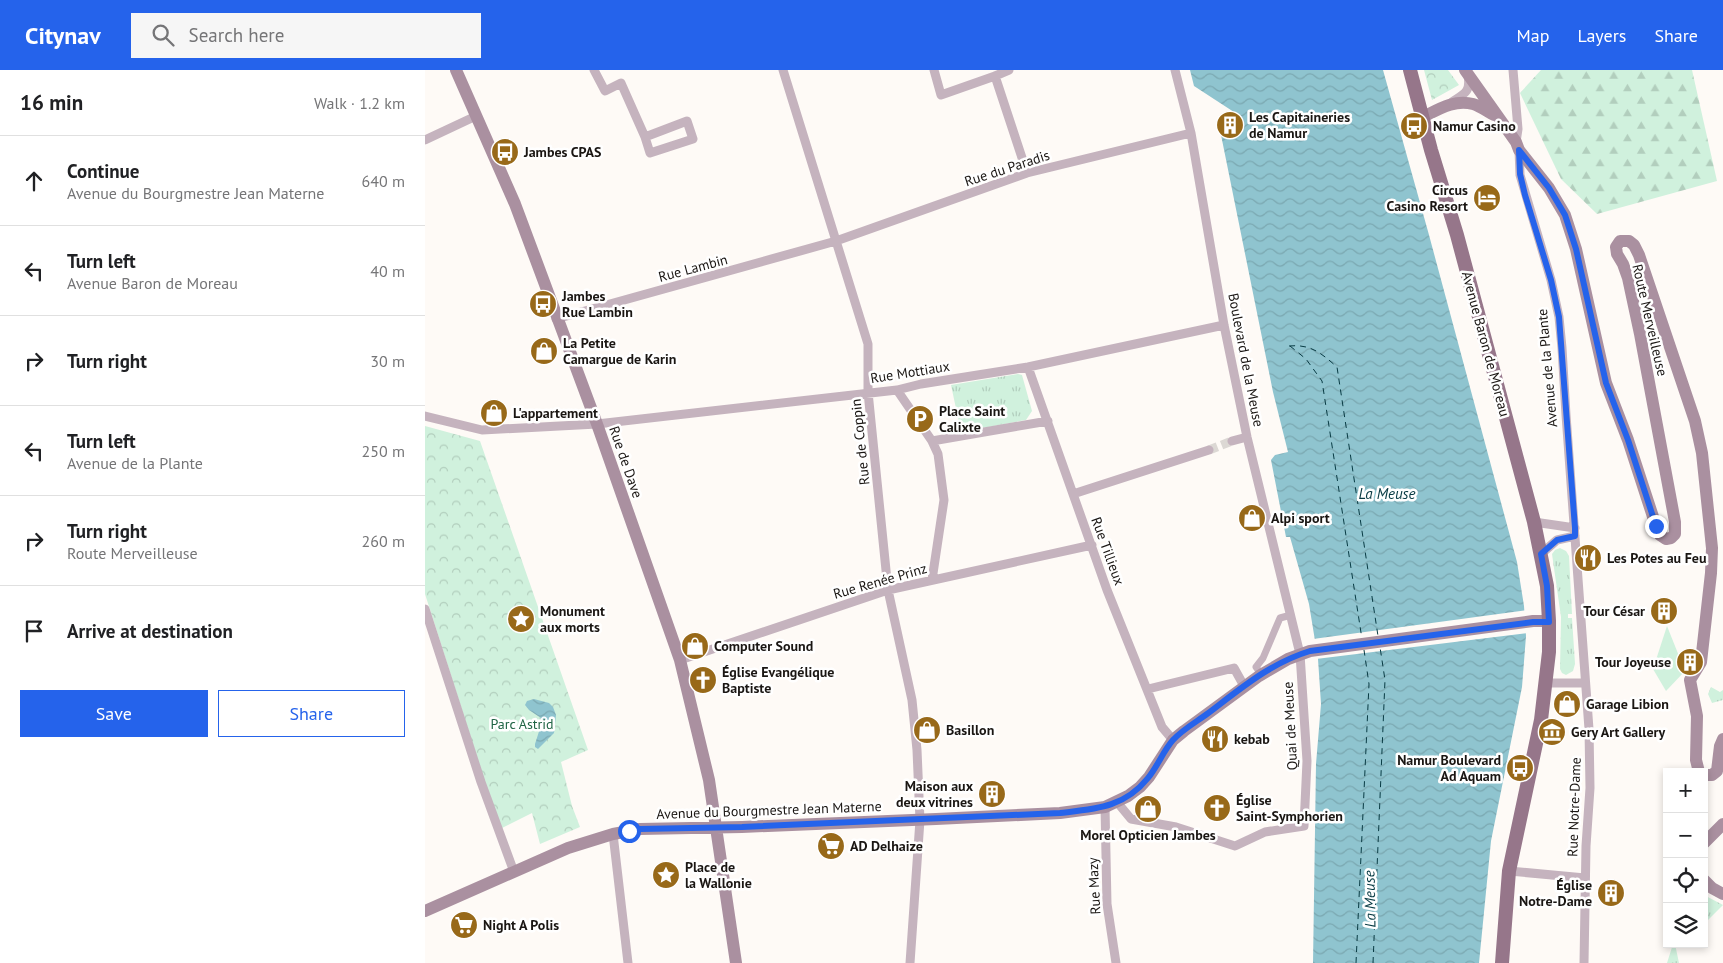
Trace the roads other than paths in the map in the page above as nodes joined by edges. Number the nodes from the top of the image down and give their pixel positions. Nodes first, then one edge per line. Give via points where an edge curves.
1 (456, 70) edge
2 (594, 70) edge
3 (783, 70) edge
4 (934, 70) edge
5 (1009, 70) edge
6 (1175, 70) edge
7 (1411, 70) edge
8 (1513, 70) edge
9 (1466, 72) edge
10 (995, 76) junction
11 (1449, 104) junction
12 (476, 116) junction
13 (1423, 117) junction
14 (1498, 118) junction
15 (1191, 133) junction
16 (645, 136) junction
17 (425, 140) edge
18 (1518, 146) junction
19 (1027, 173) junction
20 (836, 241) junction
21 (557, 319) junction
22 (1224, 325) junction
23 (1028, 367) junction
24 (897, 390) junction
25 (868, 392) junction
26 (425, 416) edge
27 (1048, 421) junction
28 (597, 424) junction
29 (1247, 437) junction
30 (932, 441) junction
31 (1233, 442) tunnel mouth
32 (1209, 450) tunnel mouth
33 (1073, 494) junction
34 (1534, 522) junction
35 (1575, 532) junction
36 (1092, 545) junction
37 (1541, 554) junction
38 (931, 580) junction
39 (888, 590) junction
40 (425, 609) edge
41 (1291, 615) junction
42 (1549, 622) junction
43 (1581, 626) joint
44 (1305, 652) junction
45 (680, 660) junction
46 (1261, 674) junction
47 (1545, 683) junction
48 (1585, 683) junction
49 (1244, 686) junction
50 (1148, 689) junction
51 (1723, 739) edge
52 (1173, 740) junction
53 (1698, 768) edge
54 (1708, 775) edge
55 (1111, 805) junction
56 (921, 820) junction
57 (1723, 824) edge
58 (716, 828) junction
59 (613, 834) junction
60 (1708, 839) edge
61 (1509, 871) junction
62 (514, 872) junction
63 (1585, 878) junction
64 (1708, 884) edge
65 (1723, 894) edge
66 (425, 911) edge
67 (628, 963) edge
68 (736, 963) edge
69 (910, 963) edge
70 (1116, 963) edge
71 (1502, 963) edge
72 (1584, 963) edge

1 - 12 main road, Rue de Dave
2 - 16 street via 605,91 621,83
3 - 20 street, Rue de Coppin
4 - 10 street via 941,96
5 - 10 street
6 - 15 street, Boulevard de la Meuse
7 - 13 main road, Avenue Baron de Moreau
8 - 18 street, Avenue de la Plante
9 - 11 street via 1469,84 1466,92
9 - 14 main road
10 - 19 street
11 - 13 main road
11 - 14 main road via 1473,104
12 - 17 street
12 - 21 main road, Rue de Dave via 502,171
13 - 34 main road, Avenue Baron de Moreau
14 - 18 main road
15 - 19 street, Rue du Paradis
15 - 22 street, Boulevard de la Meuse
16 - 16 street via 650,153 693,139 687,121
18 - 35 street, Avenue de la Plante via 1525,195 1559,317
18 - 53 main road, Route Merveilleuse via 1565,215 1576,249 1606,383 1656,526 1666,539 1675,534 1675,522 1641,334 1628,278 1616,252 1620,242 1632,243 1639,255 1695,421 1702,453 1712,555 1701,662 1690,680 1697,716
19 - 20 street, Rue du Paradis
20 - 21 street, Rue Lambin
20 - 25 street, Rue de Coppin via 867,344
21 - 28 main road, Rue de Dave
22 - 23 street, Rue Mottiaux
22 - 29 street, Boulevard de la Meuse
23 - 24 street, Rue Mottiaux
23 - 27 street, Rue Tillieux
24 - 25 street, Rue Mottiaux
24 - 30 street
25 - 28 street, Rue Mottiaux
25 - 39 street, Rue de Coppin
26 - 28 street, Rue Mottiaux via 482,430
27 - 30 street
27 - 33 street, Rue Tillieux
28 - 45 main road, Rue de Dave
29 - 31 street
29 - 41 street, Boulevard de la Meuse
30 - 38 street via 938,454 944,500
32 - 33 street
33 - 36 street, Rue Tillieux
34 - 35 street
34 - 37 main road, Avenue Baron de Moreau
35 - 37 street via 1557,540
35 - 43 street, Avenue de la Plante
36 - 38 street, Rue Renée Prinz
36 - 50 street, Rue Tillieux
37 - 42 main road, Avenue Baron de Moreau
38 - 39 street, Rue Renée Prinz
39 - 45 street, Rue Renée Prinz
39 - 56 street, Rue de Coppin via 912,700
40 - 62 street via 478,774
41 - 44 street, Boulevard de la Meuse
41 - 46 street via 1279,618 1263,658 1256,667
42 - 44 main road, Avenue du Bourgmestre Jean Materne
42 - 47 main road, Avenue Baron de Moreau
43 - 48 street, Rue Notre-Dame
44 - 46 main road, Avenue du Bourgmestre Jean Materne
44 - 55 street, Quai de Meuse via 1307,761 1304,826 1265,832 1235,846 1176,827 1131,820
45 - 58 main road, Rue de Dave via 709,780
46 - 49 main road, Avenue du Bourgmestre Jean Materne
47 - 48 street
47 - 61 main road, Avenue Baron de Moreau via 1541,720
48 - 63 street, Rue Notre-Dame via 1590,788
49 - 50 street via 1234,668
49 - 52 main road, Avenue du Bourgmestre Jean Materne
50 - 52 street, Rue Tillieux via 1162,727
51 - 54 main road via 1717,771
52 - 55 main road, Avenue du Bourgmestre Jean Materne via 1140,787
55 - 56 main road, Avenue du Bourgmestre Jean Materne via 1060,813
55 - 70 street, Rue Mazy via 1107,904
56 - 58 main road, Avenue du Bourgmestre Jean Materne
56 - 69 street, Rue de Coppin
57 - 60 main road
58 - 59 main road, Avenue du Bourgmestre Jean Materne via 640,829
58 - 68 main road, Rue de Dave
59 - 62 main road, Avenue du Bourgmestre Jean Materne via 568,848
59 - 67 street
61 - 63 street
61 - 71 main road, Avenue Baron de Moreau
62 - 66 main road, Avenue du Bourgmestre Jean Materne
63 - 72 street, Rue Notre-Dame
64 - 65 main road

